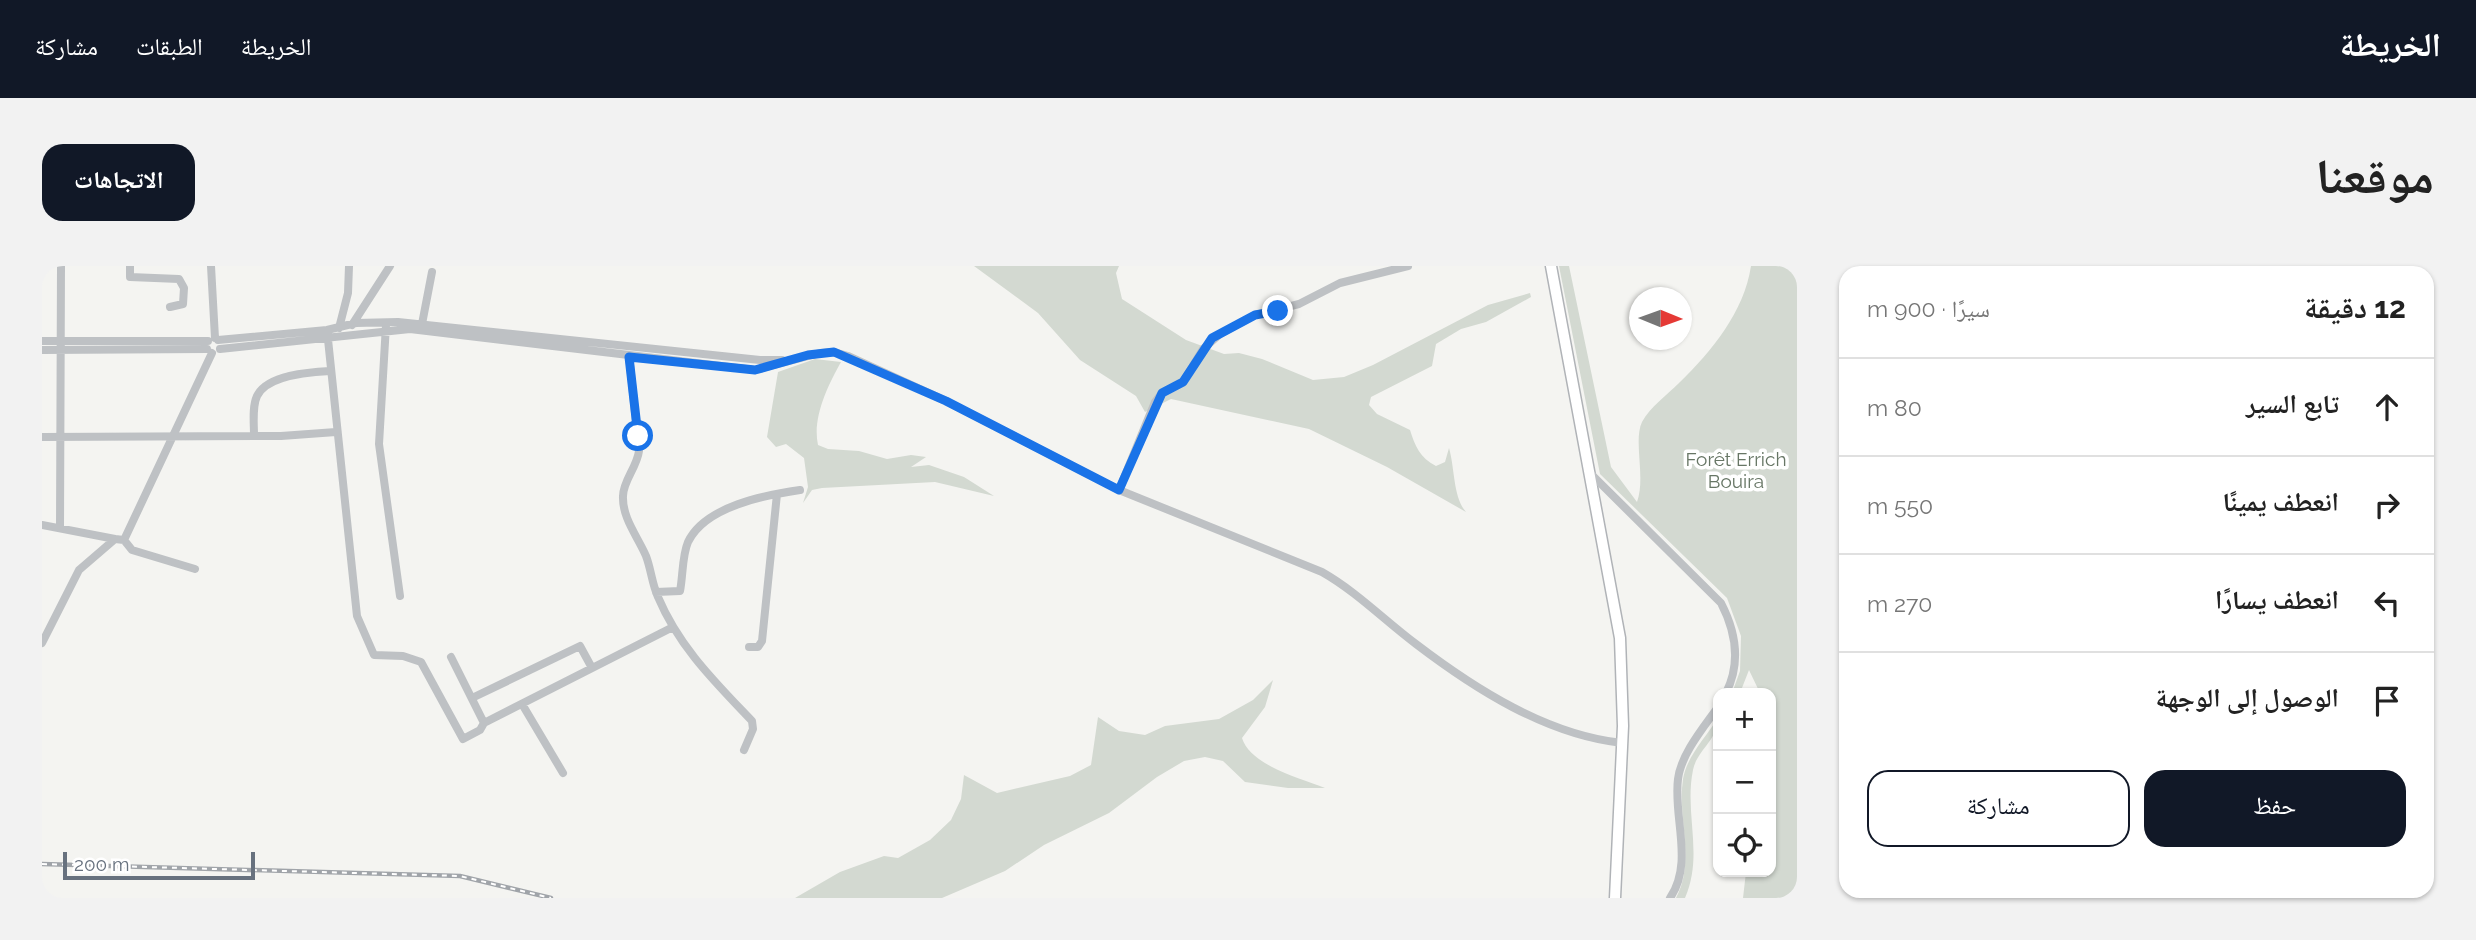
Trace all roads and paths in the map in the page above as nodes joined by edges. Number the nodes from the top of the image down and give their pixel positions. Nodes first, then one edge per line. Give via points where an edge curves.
1 (61, 266) edge
2 (130, 266) edge
3 (211, 266) edge
4 (349, 266) edge
5 (390, 266) edge
6 (1408, 266) edge
7 (1551, 266) edge
8 (432, 272) dead end
9 (170, 307) dead end
10 (422, 324) junction
11 (352, 325) junction
12 (386, 326) junction
13 (339, 328) junction
14 (327, 334) junction
15 (42, 341) edge
16 (628, 344) junction
17 (213, 345) junction
18 (60, 346) junction
19 (643, 346) junction
20 (42, 350) edge
21 (629, 357) junction
22 (642, 359) junction
23 (788, 360) junction
24 (330, 371) junction
25 (336, 432) junction
26 (175, 435) junction
27 (254, 435) junction
28 (42, 437) edge
29 (60, 437) junction
30 (1591, 474) junction
31 (800, 490) dead end
32 (1119, 490) junction
33 (777, 494) junction
34 (42, 525) edge
35 (60, 528) junction
36 (120, 539) junction
37 (195, 569) dead end
38 (656, 592) junction
39 (400, 596) dead end
40 (673, 627) junction
41 (42, 643) edge
42 (749, 648) dead end
43 (451, 657) dead end
44 (592, 668) junction
45 (1728, 688) edge
46 (472, 698) junction
47 (522, 704) junction
48 (1713, 716) edge
49 (484, 723) junction
50 (1622, 743) junction
51 (744, 750) dead end
52 (563, 773) dead end
53 (1615, 898) edge
54 (1670, 898) edge

1 - 18 street
2 - 9 street via 130,277 179,279 184,288 183,304
3 - 17 street
4 - 13 street
5 - 11 street
6 - 32 street via 1340,283 1299,304 1255,315 1212,338 1183,382 1155,402
7 - 30 main road
8 - 10 street
10 - 12 street
10 - 16 street
11 - 12 street
11 - 13 street
12 - 14 street
12 - 21 street
12 - 39 street via 379,444
13 - 14 street
14 - 17 street
14 - 24 street
15 - 18 street
16 - 19 street
16 - 21 street
17 - 18 street
17 - 26 street
18 - 20 street
18 - 29 street
19 - 22 street
19 - 23 street
21 - 22 street
21 - 38 street via 639,451 622,498
22 - 23 street via 755,370
23 - 32 street via 834,352 848,356
24 - 25 street
24 - 27 street via 297,373 262,389 256,400
25 - 27 street
25 - 49 street via 357,616 371,649 379,657 403,656 421,662 463,739
26 - 27 street
26 - 29 street
26 - 36 street
28 - 29 street
29 - 35 street
30 - 45 street via 1721,603 1732,623 1736,660
30 - 50 main road via 1620,638
31 - 33 street
32 - 50 street via 1322,572 1454,671 1505,702 1586,737
33 - 38 street via 743,502 705,524 686,548 680,591
33 - 42 street via 762,641 758,648
34 - 35 street
35 - 36 street
36 - 37 street via 132,550
36 - 41 street via 79,570
38 - 40 street
40 - 44 street
40 - 51 street via 698,664 752,721
43 - 46 street
44 - 46 street via 580,646
44 - 47 street
46 - 49 street
47 - 49 street
47 - 52 street
48 - 54 street via 1678,775 1682,863
50 - 53 main road

